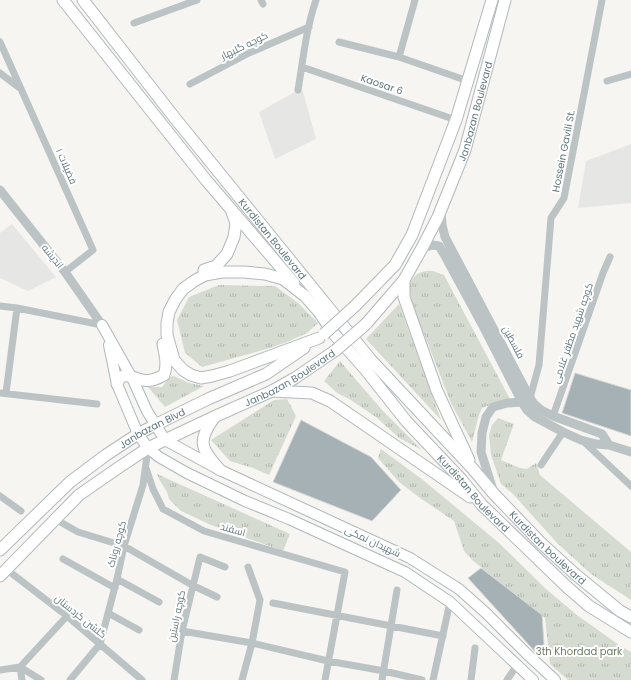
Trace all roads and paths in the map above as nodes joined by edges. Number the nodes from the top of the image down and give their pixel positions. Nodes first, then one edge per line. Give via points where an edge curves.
1 (63, 0) edge
2 (83, 0) edge
3 (197, 0) edge
4 (309, 0) edge
5 (316, 0) edge
6 (415, 0) edge
7 (492, 0) edge
8 (505, 0) edge
9 (602, 0) edge
10 (312, 10) junction
11 (134, 23) dead end
12 (309, 27) junction
13 (0, 42) edge
14 (339, 42) dead end
15 (399, 57) junction
16 (302, 67) junction
17 (0, 73) edge
18 (631, 74) edge
19 (468, 81) junction
20 (607, 81) dead end
21 (190, 84) dead end
22 (298, 90) dead end
23 (22, 91) junction
24 (456, 120) junction
25 (218, 171) junction
26 (206, 180) junction
27 (0, 190) edge
28 (231, 209) junction
29 (440, 210) junction
30 (422, 248) junction
31 (610, 257) dead end
32 (65, 272) junction
33 (404, 280) junction
34 (305, 296) junction
35 (0, 306) edge
36 (17, 308) junction
37 (102, 324) junction
38 (321, 336) junction
39 (131, 376) junction
40 (117, 384) junction
41 (272, 391) junction
42 (3, 393) edge
43 (526, 400) junction
44 (97, 404) dead end
45 (216, 416) junction
46 (553, 416) junction
47 (155, 425) junction
48 (563, 432) junction
49 (138, 434) junction
50 (165, 440) junction
51 (581, 440) junction
52 (609, 445) junction
53 (148, 448) junction
54 (481, 452) junction
55 (631, 452) edge
56 (542, 465) dead end
57 (146, 468) junction
58 (473, 469) junction
59 (220, 470) junction
60 (631, 486) edge
61 (494, 494) junction
62 (0, 496) edge
63 (482, 505) junction
64 (21, 511) dead end
65 (55, 519) junction
66 (124, 546) junction
67 (0, 550) edge
68 (63, 559) dead end
69 (225, 567) dead end
70 (248, 567) dead end
71 (3, 573) edge
72 (117, 579) junction
73 (192, 585) junction
74 (115, 588) junction
75 (397, 590) dead end
76 (217, 597) dead end
77 (159, 602) dead end
78 (450, 602) junction
79 (273, 603) dead end
80 (108, 613) junction
81 (337, 614) junction
82 (67, 616) junction
83 (631, 617) edge
84 (391, 626) junction
85 (139, 630) dead end
86 (182, 632) junction
87 (631, 632) edge
88 (443, 636) junction
89 (252, 643) junction
90 (100, 644) junction
91 (475, 648) dead end
92 (328, 661) junction
93 (517, 665) junction
94 (20, 667) junction
95 (0, 670) edge
96 (384, 671) junction
97 (133, 677) edge
98 (22, 680) edge
99 (41, 680) edge
100 (70, 680) edge
101 (142, 680) edge
102 (174, 680) edge
103 (242, 680) edge
104 (325, 680) edge
105 (382, 680) edge
106 (422, 680) edge
107 (433, 680) edge
108 (471, 680) edge
109 (507, 680) edge
110 (532, 680) edge
111 (555, 680) edge

1 - 26 main road, Kurdistan Boulevard
2 - 25 main road, Kurdistan Boulevard
3 - 11 street
4 - 10 street
5 - 10 street
6 - 15 street
7 - 19 main road, Janbazan Boulevard
8 - 29 main road, Janbazan Boulevard via 465,150
9 - 43 street, Hossein Gavili St. via 564,198 551,218 538,365
10 - 12 street
12 - 16 street
12 - 21 street, کوچه گلبهار via 249,53
13 - 23 street, فضیلات ۱
14 - 15 street
15 - 19 street
16 - 22 street
16 - 24 street, Kaosar 6
17 - 23 street, فضیلات ۱
18 - 20 street
19 - 24 main road, Janbazan Boulevard
23 - 32 street, فضیلات ۱ via 94,250
24 - 38 main road, Janbazan Boulevard, bridge via 412,235 395,265
25 - 26 main road
25 - 58 main road, Kurdistan Boulevard via 371,360
26 - 28 main road, Kurdistan Boulevard
27 - 32 street, اندیشه
28 - 34 main road, Kurdistan Boulevard
28 - 39 main road via 236,223 227,254 216,266 190,276 178,286 169,299 161,324 167,363 164,375 151,380
29 - 30 main road, Janbazan Boulevard
29 - 43 street, فلسطین via 446,237
30 - 33 main road, Janbazan Boulevard
30 - 43 street, فلسطین via 438,246 444,254
31 - 46 street, کوچه شهید مظفر غلامی
32 - 37 street, اندیشه
33 - 41 main road, Janbazan Boulevard, bridge via 366,324 336,350
33 - 58 main road via 404,297 437,391
34 - 38 main road, Kurdistan Boulevard via 283,279 265,274 222,272 205,275 183,289 170,312 167,335 174,360 183,370 201,378 230,371
34 - 63 main road, Kurdistan Boulevard via 407,422
35 - 36 street
36 - 37 street
36 - 42 street
37 - 39 main road, اندیشه
37 - 40 main road, اندیشه
38 - 47 main road, Janbazan Blvd via 266,374
39 - 40 main road via 120,377
39 - 47 main road, اندیشه
40 - 49 main road, اندیشه
41 - 45 main road, Janbazan Boulevard
41 - 63 main road via 312,393 330,400
42 - 44 street
43 - 46 street, فلسطین
43 - 48 street, فلسطین via 528,410 535,417
43 - 54 street via 493,407 486,417
45 - 50 main road, Janbazan Boulevard
45 - 59 main road via 207,427 203,447
46 - 52 street, فلسطین via 602,434
47 - 49 main road, Janbazan Blvd
47 - 50 main road, اندیشه
48 - 51 street, فلسطین
48 - 56 street
49 - 53 main road, اندیشه
49 - 67 main road, Janbazan Blvd via 106,454 70,482
50 - 53 main road, Janbazan Boulevard
50 - 59 main road, شهیدان نمکی
51 - 52 street, فلسطین
51 - 60 street
52 - 55 street, فلسطین
53 - 57 street, کوچه روناک
53 - 65 main road, Janbazan Boulevard via 83,492
53 - 78 main road, شهیدان نمکی via 186,473 245,502 289,519 405,572
54 - 58 street
54 - 61 street
57 - 66 street, کوچه روناک
57 - 81 street, اسفند via 163,509 204,531 344,572
58 - 61 main road, Kurdistan boulevard
59 - 111 main road, شهیدان نمکی via 410,558 459,589
61 - 83 main road, Kurdistan boulevard via 575,574
62 - 64 street
63 - 87 main road, Kurdistan Boulevard via 589,606
65 - 66 street via 78,532
65 - 71 main road, Janbazan Boulevard
66 - 72 street, کوچه روناک
66 - 73 street
68 - 74 street
69 - 73 street, کوچه راستین via 200,557
70 - 89 street via 260,600
71 - 82 street, گلشن کردستان
72 - 74 street, کوچه روناک
72 - 77 street
73 - 76 street
73 - 86 street, کوچه راستین
74 - 80 street, کوچه روناک
75 - 84 street
78 - 88 street
78 - 93 main road, شهیدان نمکی
79 - 81 street
80 - 85 street
80 - 90 street, کوچه روناک
81 - 84 street
81 - 92 street
82 - 90 street, گلشن کردستان
82 - 94 street
84 - 88 street
84 - 96 street
86 - 89 street
86 - 102 street, کوچه راستین
88 - 107 street
89 - 92 street
89 - 103 street
90 - 97 street, گلشن کردستان
90 - 100 street
91 - 108 street
92 - 96 street
92 - 104 street
93 - 109 street
93 - 110 main road, شهیدان نمکی
94 - 95 street
94 - 98 street
94 - 99 street
96 - 105 street
96 - 106 street
97 - 101 street, گلشن کردستان

